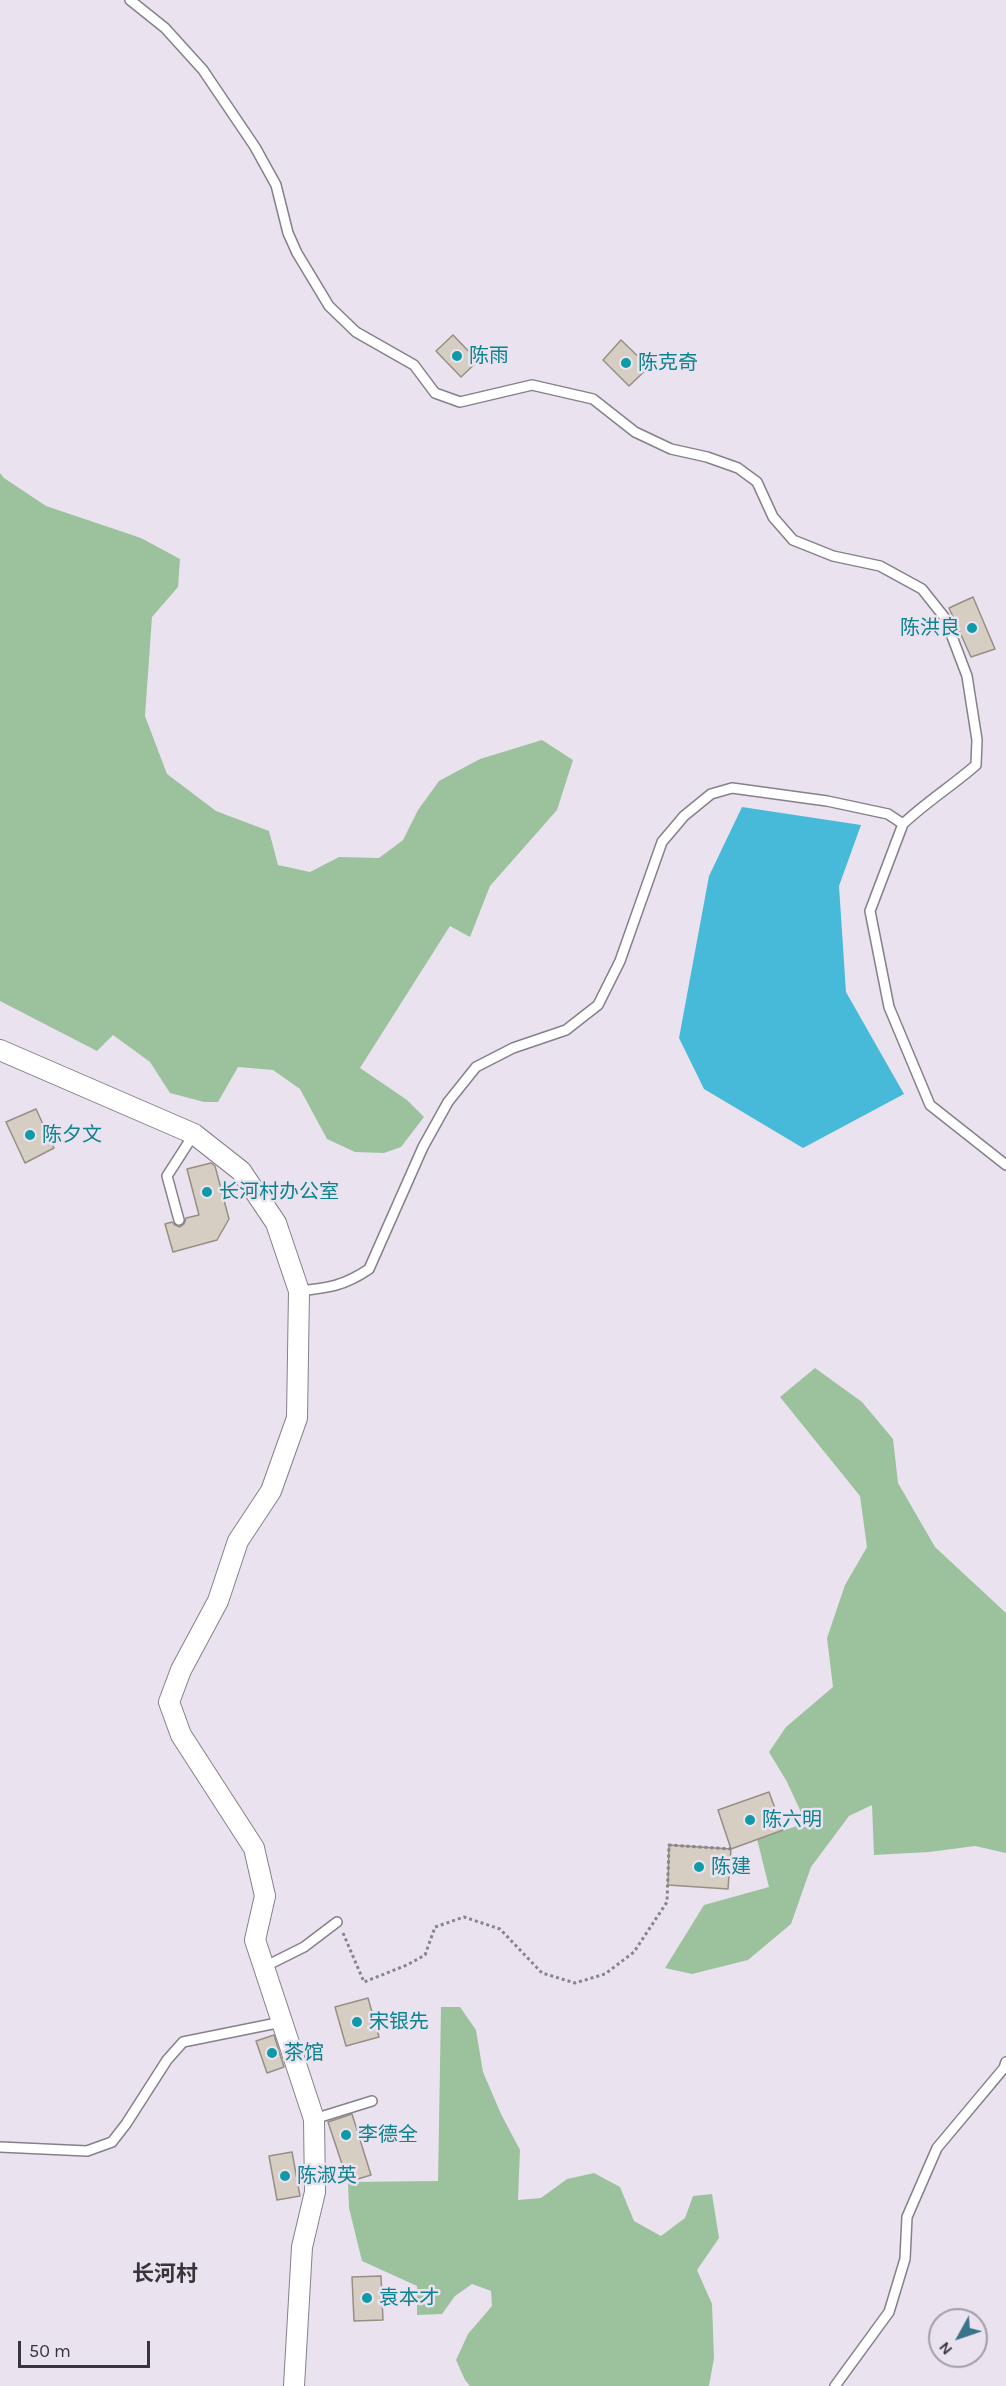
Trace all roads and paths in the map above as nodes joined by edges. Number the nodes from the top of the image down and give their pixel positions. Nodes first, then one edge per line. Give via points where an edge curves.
1 (130, 0) edge
2 (903, 824) junction
3 (0, 1050) edge
4 (194, 1134) junction
5 (1006, 1165) edge
6 (179, 1220) dead end
7 (299, 1291) junction
8 (730, 1849) dead end
9 (337, 1922) joint
10 (264, 1966) junction
11 (282, 2022) junction
12 (1006, 2062) edge
13 (372, 2101) dead end
14 (314, 2119) junction
15 (0, 2147) edge
16 (294, 2386) edge
17 (835, 2386) edge

1 - 2 lane via 165,28 203,70 255,147 276,185 297,253 329,306 356,332 414,365 435,393 460,402 532,385 593,399 635,432 671,449 738,468 757,482 773,518 793,540 832,556 880,566 922,588 945,618 967,676 977,740 976,765
2 - 5 lane via 870,911 889,1007 930,1105
2 - 7 lane via 888,814 826,801 732,788 711,794 684,816 662,842 620,961 597,1005 566,1030 513,1048 476,1067 448,1102 423,1146 369,1269 336,1287
3 - 4 street
4 - 6 lane via 167,1176
4 - 7 street via 241,1171 276,1223
7 - 10 street via 297,1418 271,1491 237,1541 218,1601 181,1670 169,1702 181,1735 254,1848 265,1896 255,1940
8 - 9 path via 669,1845 668,1902 634,1952 605,1974 575,1983 542,1973 500,1929 464,1917 435,1927 425,1955 364,1982
9 - 10 lane via 304,1947
10 - 11 street
11 - 14 street
11 - 15 lane via 183,2042 112,2142 87,2151
12 - 17 lane via 937,2148 907,2217 905,2259 889,2312
13 - 14 lane
14 - 16 street via 315,2192 302,2247

